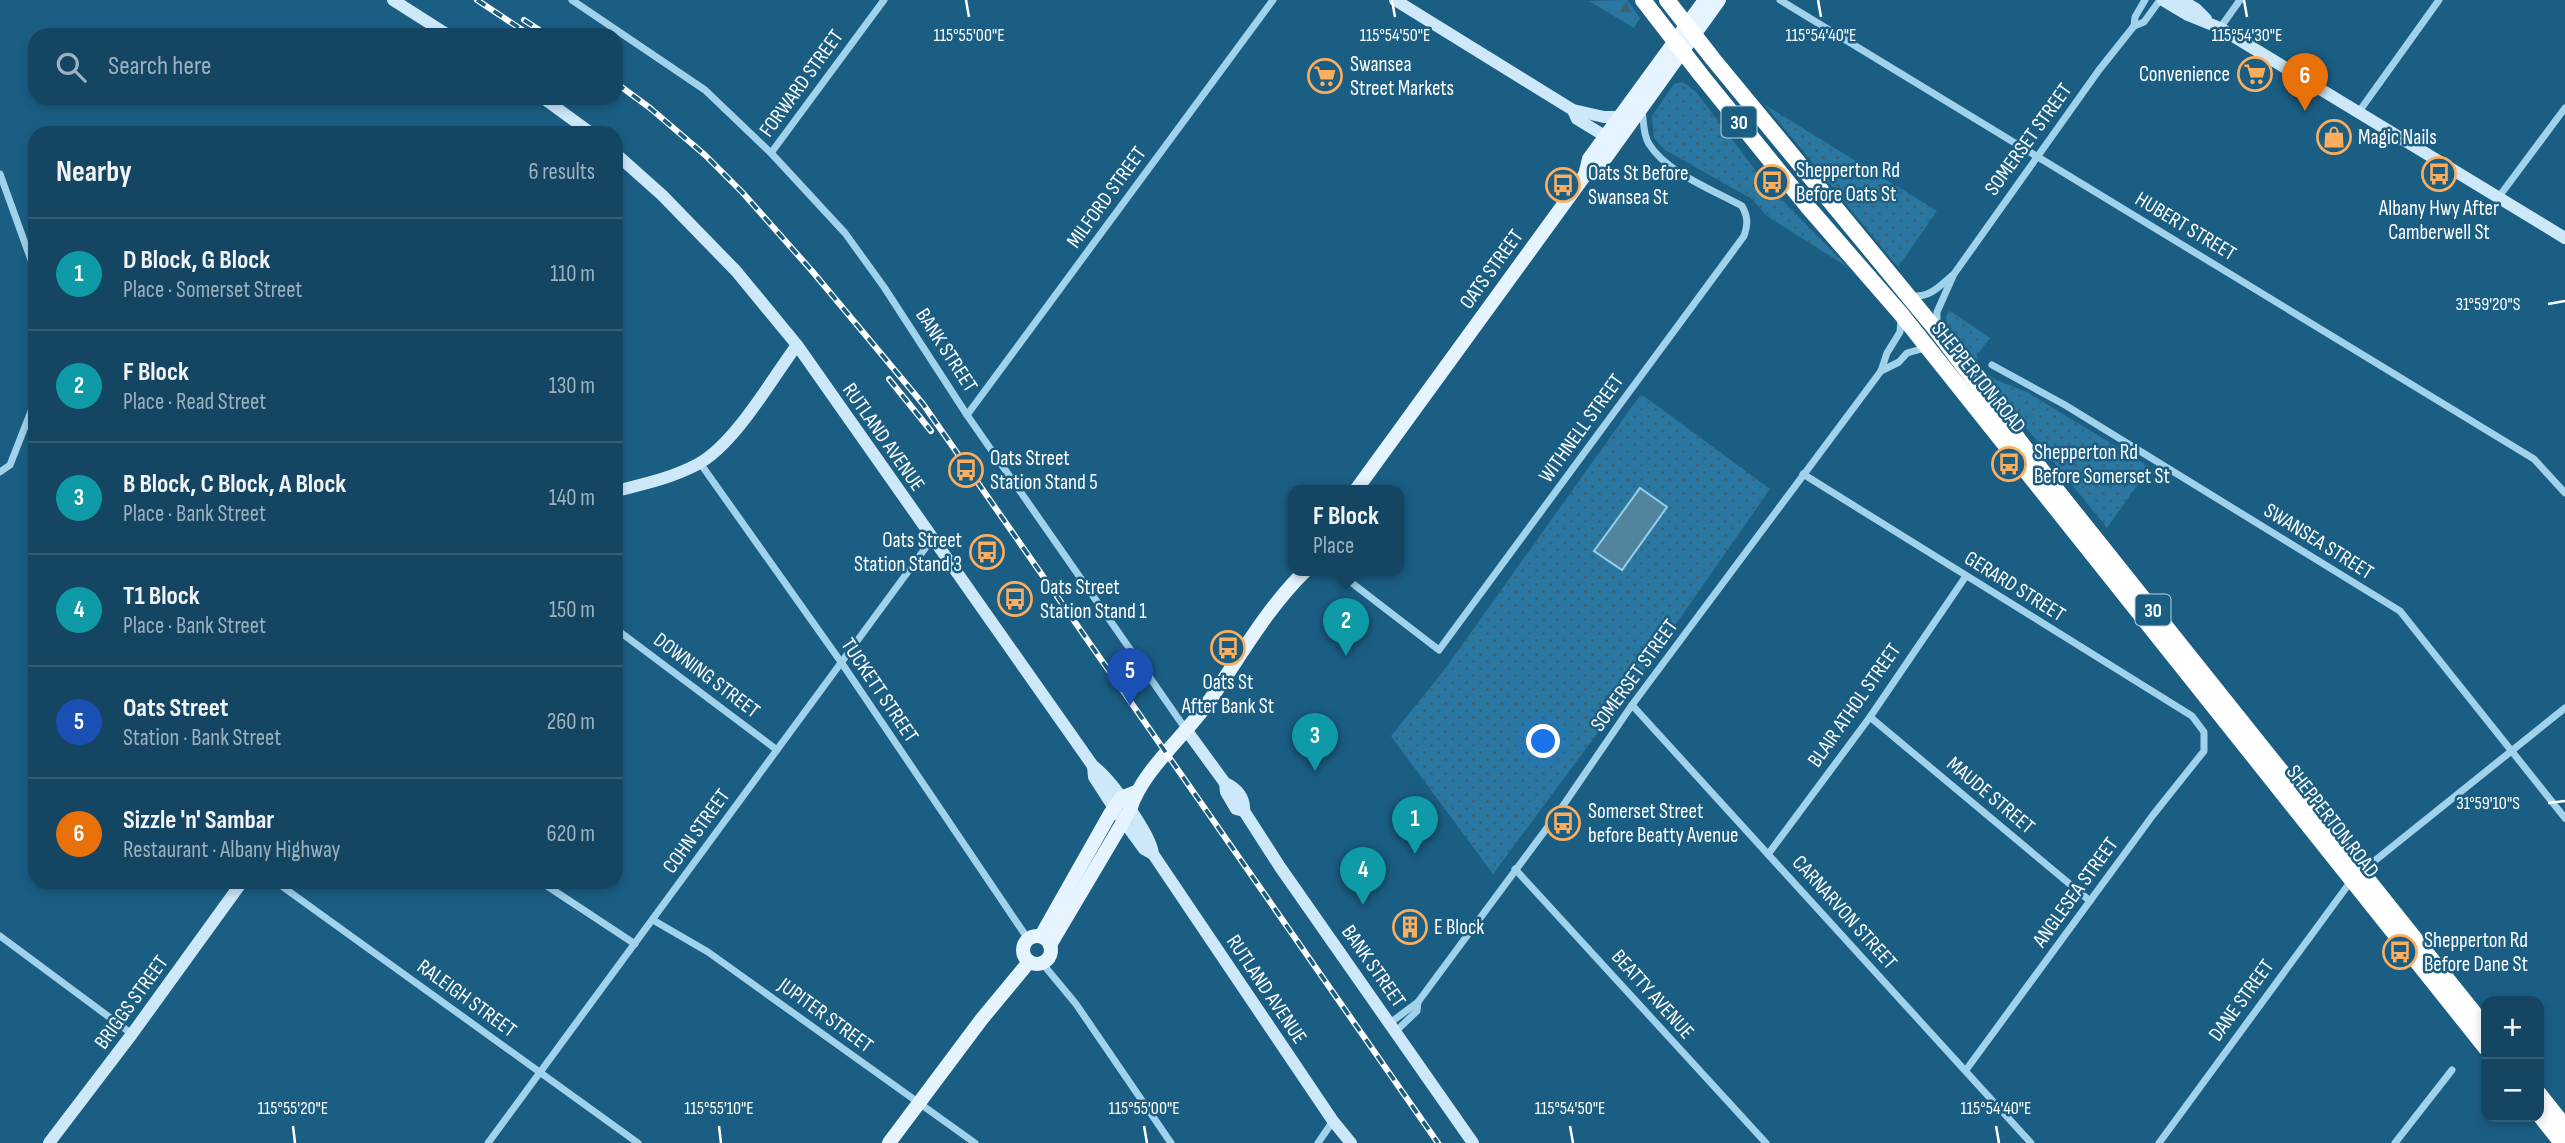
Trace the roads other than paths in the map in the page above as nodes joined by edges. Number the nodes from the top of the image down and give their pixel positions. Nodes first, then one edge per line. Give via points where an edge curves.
1 (393, 0) edge
2 (572, 0) edge
3 (884, 0) edge
4 (1273, 0) edge
5 (1395, 0) edge
6 (1643, 0) edge
7 (1667, 0) edge
8 (1705, 0) edge
9 (1719, 0) edge
10 (1780, 0) edge
11 (2145, 0) edge
12 (2161, 0) edge
13 (2181, 0) edge
14 (2240, 0) edge
15 (2440, 0) edge
16 (2214, 25) junction
17 (2134, 26) junction
18 (437, 28) edge
19 (613, 28) edge
20 (1690, 30) junction
21 (623, 35) edge
22 (1679, 46) junction
23 (553, 105) edge
24 (1641, 107) junction
25 (2565, 108) edge
26 (1573, 110) junction
27 (2358, 113) junction
28 (1619, 117) junction
29 (581, 126) edge
30 (1611, 140) junction
31 (771, 153) junction
32 (2037, 155) junction
33 (623, 160) edge
34 (0, 174) edge
35 (2498, 198) junction
36 (2565, 238) edge
37 (28, 252) edge
38 (1954, 274) junction
39 (1906, 294) junction
40 (1901, 314) junction
41 (1937, 331) junction
42 (797, 345) junction
43 (1929, 348) junction
44 (1992, 365) dead end
45 (1881, 371) junction
46 (967, 415) junction
47 (28, 419) edge
48 (700, 463) junction
49 (0, 472) edge
50 (1803, 474) junction
51 (1360, 485) edge
52 (623, 489) edge
53 (2565, 493) edge
54 (932, 539) junction
55 (1293, 576) edge
56 (1300, 576) edge
57 (1342, 576) edge
58 (1966, 576) junction
59 (1288, 588) junction
60 (623, 634) edge
61 (841, 662) junction
62 (1632, 705) junction
63 (2565, 708) edge
64 (1870, 717) junction
65 (1187, 731) junction
66 (2204, 732) joint
67 (777, 750) junction
68 (2512, 750) junction
69 (1122, 809) junction
70 (2565, 818) edge
71 (1769, 853) junction
72 (1515, 869) junction
73 (2358, 875) junction
74 (237, 889) edge
75 (286, 889) edge
76 (552, 889) edge
77 (2090, 901) junction
78 (653, 920) junction
79 (0, 936) edge
80 (1040, 940) junction
81 (635, 944) junction
82 (1035, 962) junction
83 (2481, 1022) edge
84 (1392, 1027) junction
85 (132, 1034) junction
86 (2481, 1041) edge
87 (1966, 1070) junction
88 (2452, 1070) dead end
89 (541, 1072) junction
90 (2544, 1100) edge
91 (919, 1103) junction
92 (2544, 1120) edge
93 (1333, 1121) junction
94 (2565, 1127) edge
95 (49, 1143) edge
96 (488, 1143) edge
97 (638, 1143) edge
98 (889, 1143) edge
99 (975, 1143) edge
100 (1171, 1143) edge
101 (1318, 1143) edge
102 (1351, 1143) edge
103 (1473, 1143) edge
104 (1766, 1143) edge
105 (2031, 1143) edge
106 (2159, 1143) edge
107 (2395, 1143) edge
108 (2562, 1143) edge

1 - 18 street
2 - 19 street, BANK STREET
3 - 31 street, FORWARD STREET
4 - 46 street, MILFORD STREET
5 - 26 street
6 - 22 highway, SHEPPERTON ROAD / 30
7 - 20 highway, SHEPPERTON ROAD / 30
8 - 20 main road, OATS STREET
9 - 20 main road, OATS STREET
10 - 32 street, HUBERT STREET
11 - 17 street, SOMERSET STREET
12 - 16 street
12 - 17 street, SOMERSET STREET via 2144,22
13 - 16 street
14 - 16 street
15 - 27 street
16 - 27 street
17 - 32 street, SOMERSET STREET
20 - 22 main road, OATS STREET
20 - 39 highway, SHEPPERTON ROAD / 30
21 - 31 street, BANK STREET via 705,90
22 - 24 main road, OATS STREET
22 - 28 main road, OATS STREET
22 - 40 highway, SHEPPERTON ROAD / 30
23 - 29 street
24 - 30 main road, OATS STREET
24 - 57 street, WITHNELL STREET via 1647,142 1668,165 1742,206 1748,225 1744,236 1439,650
25 - 35 street
26 - 28 street
26 - 30 street via 1577,118
27 - 35 street
28 - 30 main road, OATS STREET
30 - 51 main road, OATS STREET via 1598,166 1585,174
31 - 46 street, BANK STREET via 845,233
32 - 38 street, SOMERSET STREET
32 - 53 street, HUBERT STREET via 2534,459
33 - 42 street, RUTLAND AVENUE via 736,271
34 - 37 street
35 - 36 street
38 - 39 street, SOMERSET STREET via 1924,296
38 - 41 street, SOMERSET STREET via 1937,312
39 - 41 highway, SHEPPERTON ROAD / 30
40 - 43 highway, SHEPPERTON ROAD / 30
40 - 45 street, SOMERSET STREET via 1900,332
41 - 73 highway, SHEPPERTON ROAD / 30
42 - 48 street via 730,437
42 - 54 street, RUTLAND AVENUE
43 - 45 street, SOMERSET STREET via 1907,353
43 - 73 highway, SHEPPERTON ROAD / 30
44 - 68 street, SWANSEA STREET via 2400,611
45 - 50 street, SOMERSET STREET
46 - 65 street, BANK STREET
47 - 49 street via 10,465
48 - 52 street
48 - 61 street, TUCKETT STREET
50 - 58 street, GERARD STREET
50 - 62 street, SOMERSET STREET
54 - 61 street, COHN STREET
54 - 69 street, RUTLAND AVENUE via 1093,766 1094,777
55 - 59 main road
56 - 59 main road
58 - 64 street, BLAIR ATHOL STREET
58 - 66 street, GERARD STREET via 2192,716
59 - 65 main road
60 - 67 street, DOWNING STREET
61 - 67 street, COHN STREET
61 - 80 street, TUCKETT STREET
62 - 71 street, CARNARVON STREET
62 - 72 street, SOMERSET STREET
63 - 68 street, DANE STREET
64 - 71 street, BLAIR ATHOL STREET
64 - 77 street, MAUDE STREET
65 - 69 main road
65 - 84 street, BANK STREET via 1225,783 1236,809 1244,811
66 - 77 street, ANGLESEA STREET via 2204,751
67 - 78 street, COHN STREET
68 - 70 street, SWANSEA STREET
68 - 73 street, DANE STREET
69 - 80 main road
69 - 93 street, RUTLAND AVENUE via 1144,849 1153,854
71 - 87 street, CARNARVON STREET
72 - 84 street, SOMERSET STREET via 1418,1002 1417,1011
72 - 104 street, BEATTY AVENUE
73 - 83 highway, SHEPPERTON ROAD / 30
73 - 86 highway, SHEPPERTON ROAD / 30
73 - 106 street, DANE STREET
74 - 85 street, BRIGGS STREET
75 - 89 street, RALEIGH STREET
76 - 81 street
77 - 87 street, ANGLESEA STREET
78 - 81 street, COHN STREET
78 - 91 street, JUPITER STREET via 708,951
79 - 85 street
80 - 82 main road via 1049,958
80 - 82 main road via 1023,950
81 - 89 street, COHN STREET
82 - 91 main road via 981,1020
82 - 100 street via 1076,1004
84 - 103 street, BANK STREET
85 - 95 street, BRIGGS STREET
87 - 105 street, CARNARVON STREET
88 - 107 street
89 - 96 street, COHN STREET
89 - 97 street, RALEIGH STREET
90 - 94 highway
91 - 98 main road
91 - 99 street, JUPITER STREET
92 - 108 highway
93 - 101 street
93 - 102 street, RUTLAND AVENUE

